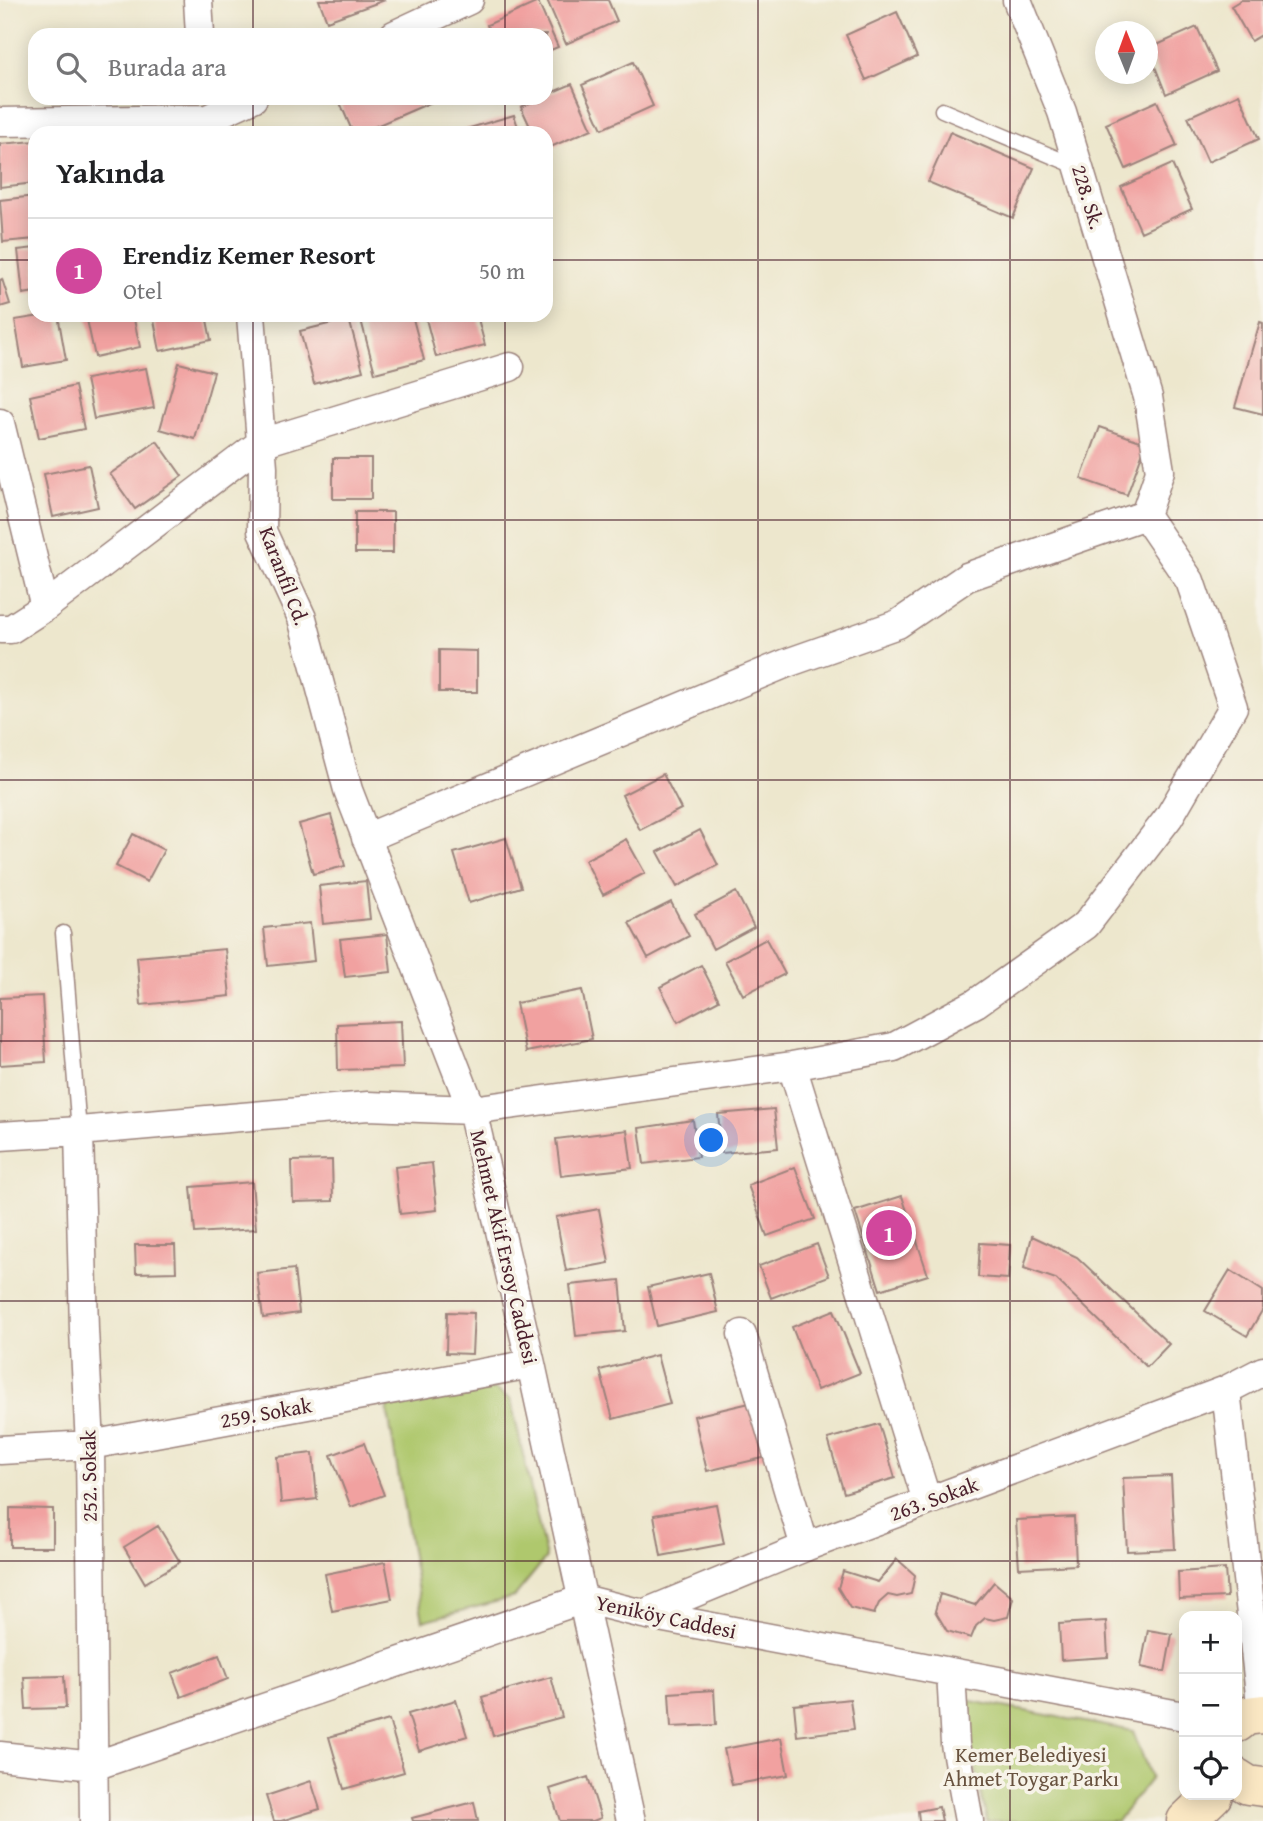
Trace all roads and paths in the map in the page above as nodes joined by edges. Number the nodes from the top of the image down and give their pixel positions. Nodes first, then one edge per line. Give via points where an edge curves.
1 (198, 0) edge
2 (469, 0) edge
3 (1017, 0) edge
4 (200, 28) edge
5 (409, 28) edge
6 (236, 105) edge
7 (942, 110) dead end
8 (208, 117) edge
9 (0, 122) edge
10 (1079, 167) junction
11 (252, 322) edge
12 (510, 367) dead end
13 (0, 423) edge
14 (261, 443) junction
15 (1145, 515) junction
16 (44, 607) junction
17 (0, 629) edge
18 (366, 838) junction
19 (63, 933) dead end
20 (792, 1066) junction
21 (472, 1110) junction
22 (79, 1131) junction
23 (0, 1136) edge
24 (742, 1334) dead end
25 (531, 1364) junction
26 (1263, 1371) edge
27 (1226, 1390) junction
28 (90, 1445) junction
29 (0, 1450) edge
30 (927, 1501) junction
31 (805, 1547) junction
32 (583, 1599) junction
33 (643, 1614) junction
34 (951, 1672) junction
35 (1179, 1715) edge
36 (1254, 1717) edge
37 (0, 1756) edge
38 (94, 1766) junction
39 (1242, 1781) edge
40 (1263, 1787) edge
41 (94, 1821) edge
42 (631, 1821) edge
43 (969, 1821) edge

1 - 4 street
2 - 5 street
3 - 10 street, 228. Sk.
6 - 8 street
7 - 10 lane
8 - 9 street
10 - 15 street, 228. Sk. via 1148,397 1160,471
11 - 14 street, Karanfil Cd.
12 - 14 street
13 - 16 street
14 - 16 street
14 - 18 street, Karanfil Cd. via 262,531 302,618 348,790
15 - 18 street via 967,577 898,624 787,663
15 - 20 street via 1190,581 1233,707 1169,817 1086,925 976,1003 894,1047
16 - 17 street via 11,629
18 - 21 street, Karanfil Cd.
19 - 22 lane
20 - 21 street
20 - 30 street
21 - 22 street, Mehmet Akif Ersoy Caddesi via 368,1107
21 - 25 street, Mehmet Akif Ersoy Caddesi
22 - 23 street, Mehmet Akif Ersoy Caddesi
22 - 28 street, 252. Sokak
24 - 31 street
25 - 28 street, 259. Sokak
25 - 32 street, Mehmet Akif Ersoy Caddesi
26 - 27 street, 263. Sokak
27 - 30 street, 263. Sokak
27 - 36 street
28 - 29 street, 259. Sokak
28 - 38 street, 252. Sokak
30 - 31 street, 263. Sokak
31 - 33 street, 263. Sokak
32 - 33 street, Yeniköy Caddesi
32 - 38 street, Yeniköy Caddesi
32 - 42 street, Mehmet Akif Ersoy Caddesi
33 - 34 street, Yeniköy Caddesi
34 - 35 street, Yeniköy Caddesi
34 - 43 street via 955,1744
37 - 38 street, Yeniköy Caddesi
38 - 41 street, 252. Sokak
39 - 40 street

